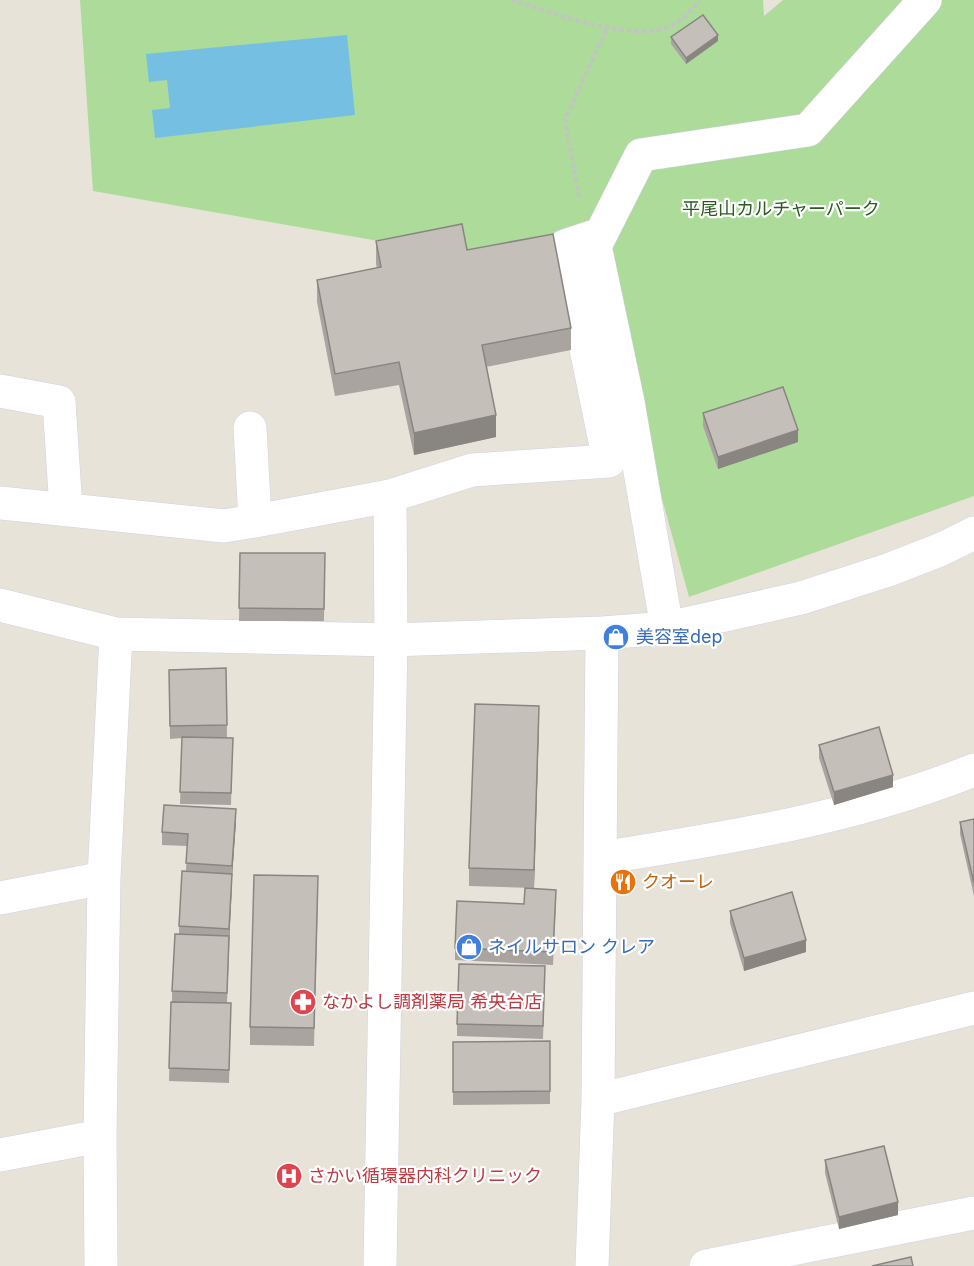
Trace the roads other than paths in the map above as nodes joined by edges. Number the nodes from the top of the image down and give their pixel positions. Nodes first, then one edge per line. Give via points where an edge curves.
1 (925, 0) edge
2 (594, 237) junction
3 (0, 391) edge
4 (250, 428) dead end
5 (390, 496) junction
6 (0, 503) edge
7 (66, 509) junction
8 (255, 521) junction
9 (974, 533) edge
10 (0, 604) edge
11 (667, 628) junction
12 (602, 633) junction
13 (116, 634) junction
14 (391, 640) junction
15 (974, 770) edge
16 (601, 858) junction
17 (104, 878) junction
18 (0, 898) edge
19 (974, 1008) edge
20 (598, 1100) junction
21 (100, 1136) junction
22 (0, 1155) edge
23 (974, 1213) edge
24 (101, 1266) edge
25 (380, 1266) edge
26 (592, 1266) edge
27 (706, 1266) edge

1 - 2 street via 808,130 641,155
2 - 5 street via 565,246 609,461 472,470
2 - 11 street via 628,402
3 - 7 street via 59,402
4 - 8 street
5 - 8 street
5 - 14 street
6 - 7 street
7 - 8 street via 224,526
9 - 11 street via 888,570 801,598
10 - 13 street
11 - 12 street
12 - 14 street
12 - 16 street
13 - 14 street
13 - 17 street
14 - 25 street
15 - 16 street via 887,800 798,823
16 - 20 street
17 - 18 street
17 - 21 street
19 - 20 street
20 - 26 street
21 - 22 street
21 - 24 street
23 - 27 street

